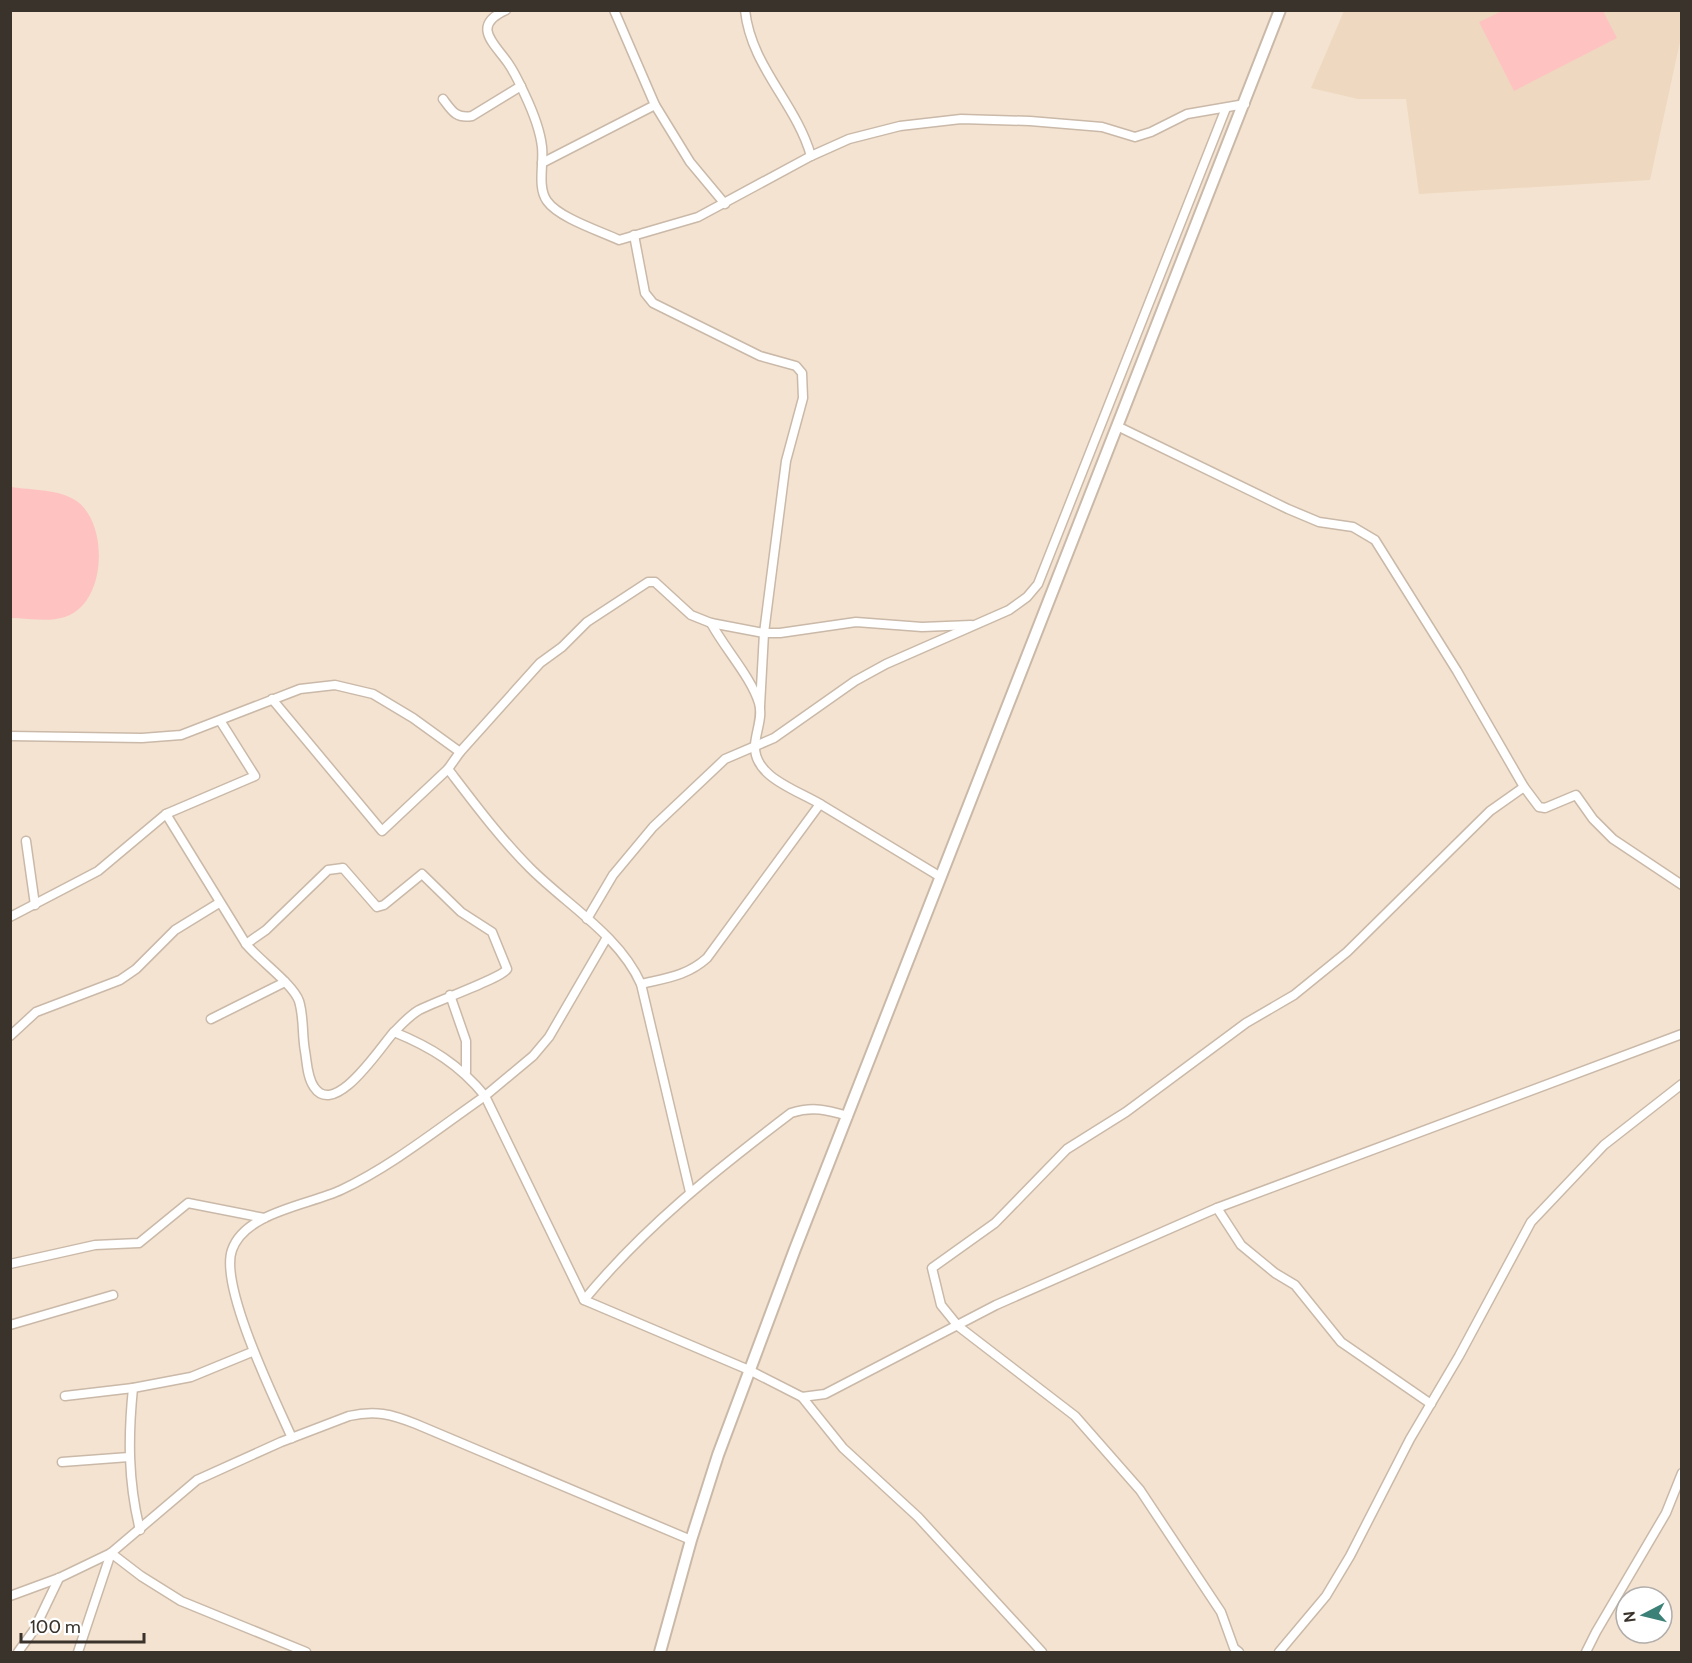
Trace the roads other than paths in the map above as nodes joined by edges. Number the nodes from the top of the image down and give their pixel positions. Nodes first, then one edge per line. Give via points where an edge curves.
1 (506, 10) edge
2 (614, 10) edge
3 (745, 10) edge
4 (1280, 10) edge
5 (521, 86) junction
6 (443, 99) dead end
7 (1245, 104) junction
8 (655, 105) junction
9 (1226, 108) junction
10 (811, 156) junction
11 (542, 163) junction
12 (725, 204) junction
13 (634, 235) junction
14 (1117, 426) junction
15 (711, 624) junction
16 (972, 624) junction
17 (764, 633) junction
18 (272, 699) junction
19 (760, 706) junction
20 (221, 722) junction
21 (10, 736) edge
22 (755, 745) junction
23 (460, 752) junction
24 (448, 769) junction
25 (1524, 787) junction
26 (820, 804) junction
27 (166, 814) junction
28 (26, 841) dead end
29 (939, 876) junction
30 (1682, 885) edge
31 (219, 903) junction
32 (35, 905) junction
33 (10, 917) edge
34 (587, 919) junction
35 (606, 939) junction
36 (246, 944) junction
37 (285, 982) junction
38 (641, 984) junction
39 (450, 995) junction
40 (211, 1018) dead end
41 (394, 1032) junction
42 (1682, 1034) edge
43 (10, 1036) edge
44 (466, 1072) junction
45 (1682, 1084) edge
46 (485, 1096) junction
47 (848, 1116) junction
48 (690, 1192) junction
49 (1217, 1208) junction
50 (264, 1218) junction
51 (10, 1264) edge
52 (112, 1295) dead end
53 (584, 1300) junction
54 (10, 1325) edge
55 (958, 1326) junction
56 (252, 1352) junction
57 (750, 1370) junction
58 (133, 1388) junction
59 (65, 1396) dead end
60 (802, 1397) junction
61 (1431, 1404) junction
62 (292, 1438) junction
63 (129, 1457) junction
64 (62, 1462) dead end
65 (1682, 1473) edge
66 (140, 1530) junction
67 (691, 1540) junction
68 (111, 1553) junction
69 (59, 1578) junction
70 (10, 1596) edge
71 (1037, 1651) edge
72 (18, 1653) edge
73 (78, 1653) edge
74 (306, 1653) edge
75 (660, 1653) edge
76 (1239, 1653) edge
77 (1279, 1653) edge
78 (1586, 1653) edge

1 - 5 street via 488,26 488,38
2 - 8 street
3 - 10 street via 747,29 758,58 806,137
4 - 7 main road
5 - 6 street via 464,118 455,115
5 - 11 street via 539,132
7 - 9 street
7 - 14 main road
8 - 11 street
8 - 12 street via 690,162
9 - 10 street via 1187,114 1135,137 1078,123 961,119 923,122 860,136
9 - 16 street via 1038,584 1009,610
10 - 12 street
11 - 13 street via 542,194 549,204 619,240
12 - 13 street via 698,217
13 - 17 street via 645,293 653,303 760,356 796,366 802,372 803,398 786,461
14 - 25 street via 1288,509 1319,522 1353,527 1375,540
14 - 29 main road
15 - 17 street
15 - 19 street
15 - 23 street via 680,609 655,582 648,582 587,622 540,663
16 - 17 street via 922,627 856,622
16 - 22 street via 855,681 774,738
17 - 19 street
18 - 20 street
18 - 23 street via 310,688 356,688 413,718
18 - 24 street via 382,831
19 - 22 street
20 - 21 street via 181,735 156,737
20 - 27 street via 255,776
22 - 26 street via 757,760 764,770
22 - 34 street via 725,759 653,827 614,875
23 - 24 street
24 - 34 street via 530,867
25 - 30 street via 1539,807 1545,808 1576,795 1613,839
25 - 55 street via 1490,811 1347,952 1294,995 1246,1023 1126,1112 1066,1149 995,1223 939,1261 932,1268 941,1305
26 - 29 street
26 - 38 street via 706,958 683,975
27 - 31 street
27 - 32 street via 111,862
28 - 32 street
29 - 47 main road
31 - 36 street
31 - 43 street via 175,930 120,980 36,1012
32 - 33 street
34 - 35 street
35 - 38 street via 625,956
35 - 46 street via 549,1037 533,1056
36 - 37 street
36 - 39 street via 266,930 328,870 343,868 377,907 422,874 461,912 492,932 506,962 504,974
37 - 40 street
37 - 41 street via 299,1001 310,1077 321,1093 340,1092 350,1085
38 - 48 street
39 - 41 street via 411,1016
39 - 44 street via 466,1041
41 - 44 street
42 - 49 street
44 - 46 street
45 - 61 street via 1604,1145 1531,1222
46 - 50 street via 340,1191
46 - 53 street
47 - 48 street via 821,1108 791,1113
47 - 57 main road
48 - 53 street via 641,1236
49 - 55 street via 1085,1263
49 - 61 street via 1241,1245 1295,1285 1349,1349
50 - 51 street via 188,1203 140,1243 95,1245
50 - 56 street via 242,1235 231,1258 234,1286
52 - 54 street
53 - 57 street
55 - 60 street via 825,1394
55 - 76 street via 1075,1416 1115,1459 1221,1611
56 - 58 street via 191,1377
56 - 62 street
57 - 60 street
57 - 67 main road
58 - 59 street
58 - 63 street
60 - 71 street via 843,1448 918,1517
61 - 77 street via 1326,1596
62 - 66 street via 197,1480
62 - 67 street via 349,1416 390,1414
63 - 64 street
63 - 66 street
65 - 78 street via 1641,1560
66 - 68 street
67 - 75 main road
68 - 69 street
68 - 73 street
68 - 74 street via 181,1601
69 - 70 street
69 - 72 street

